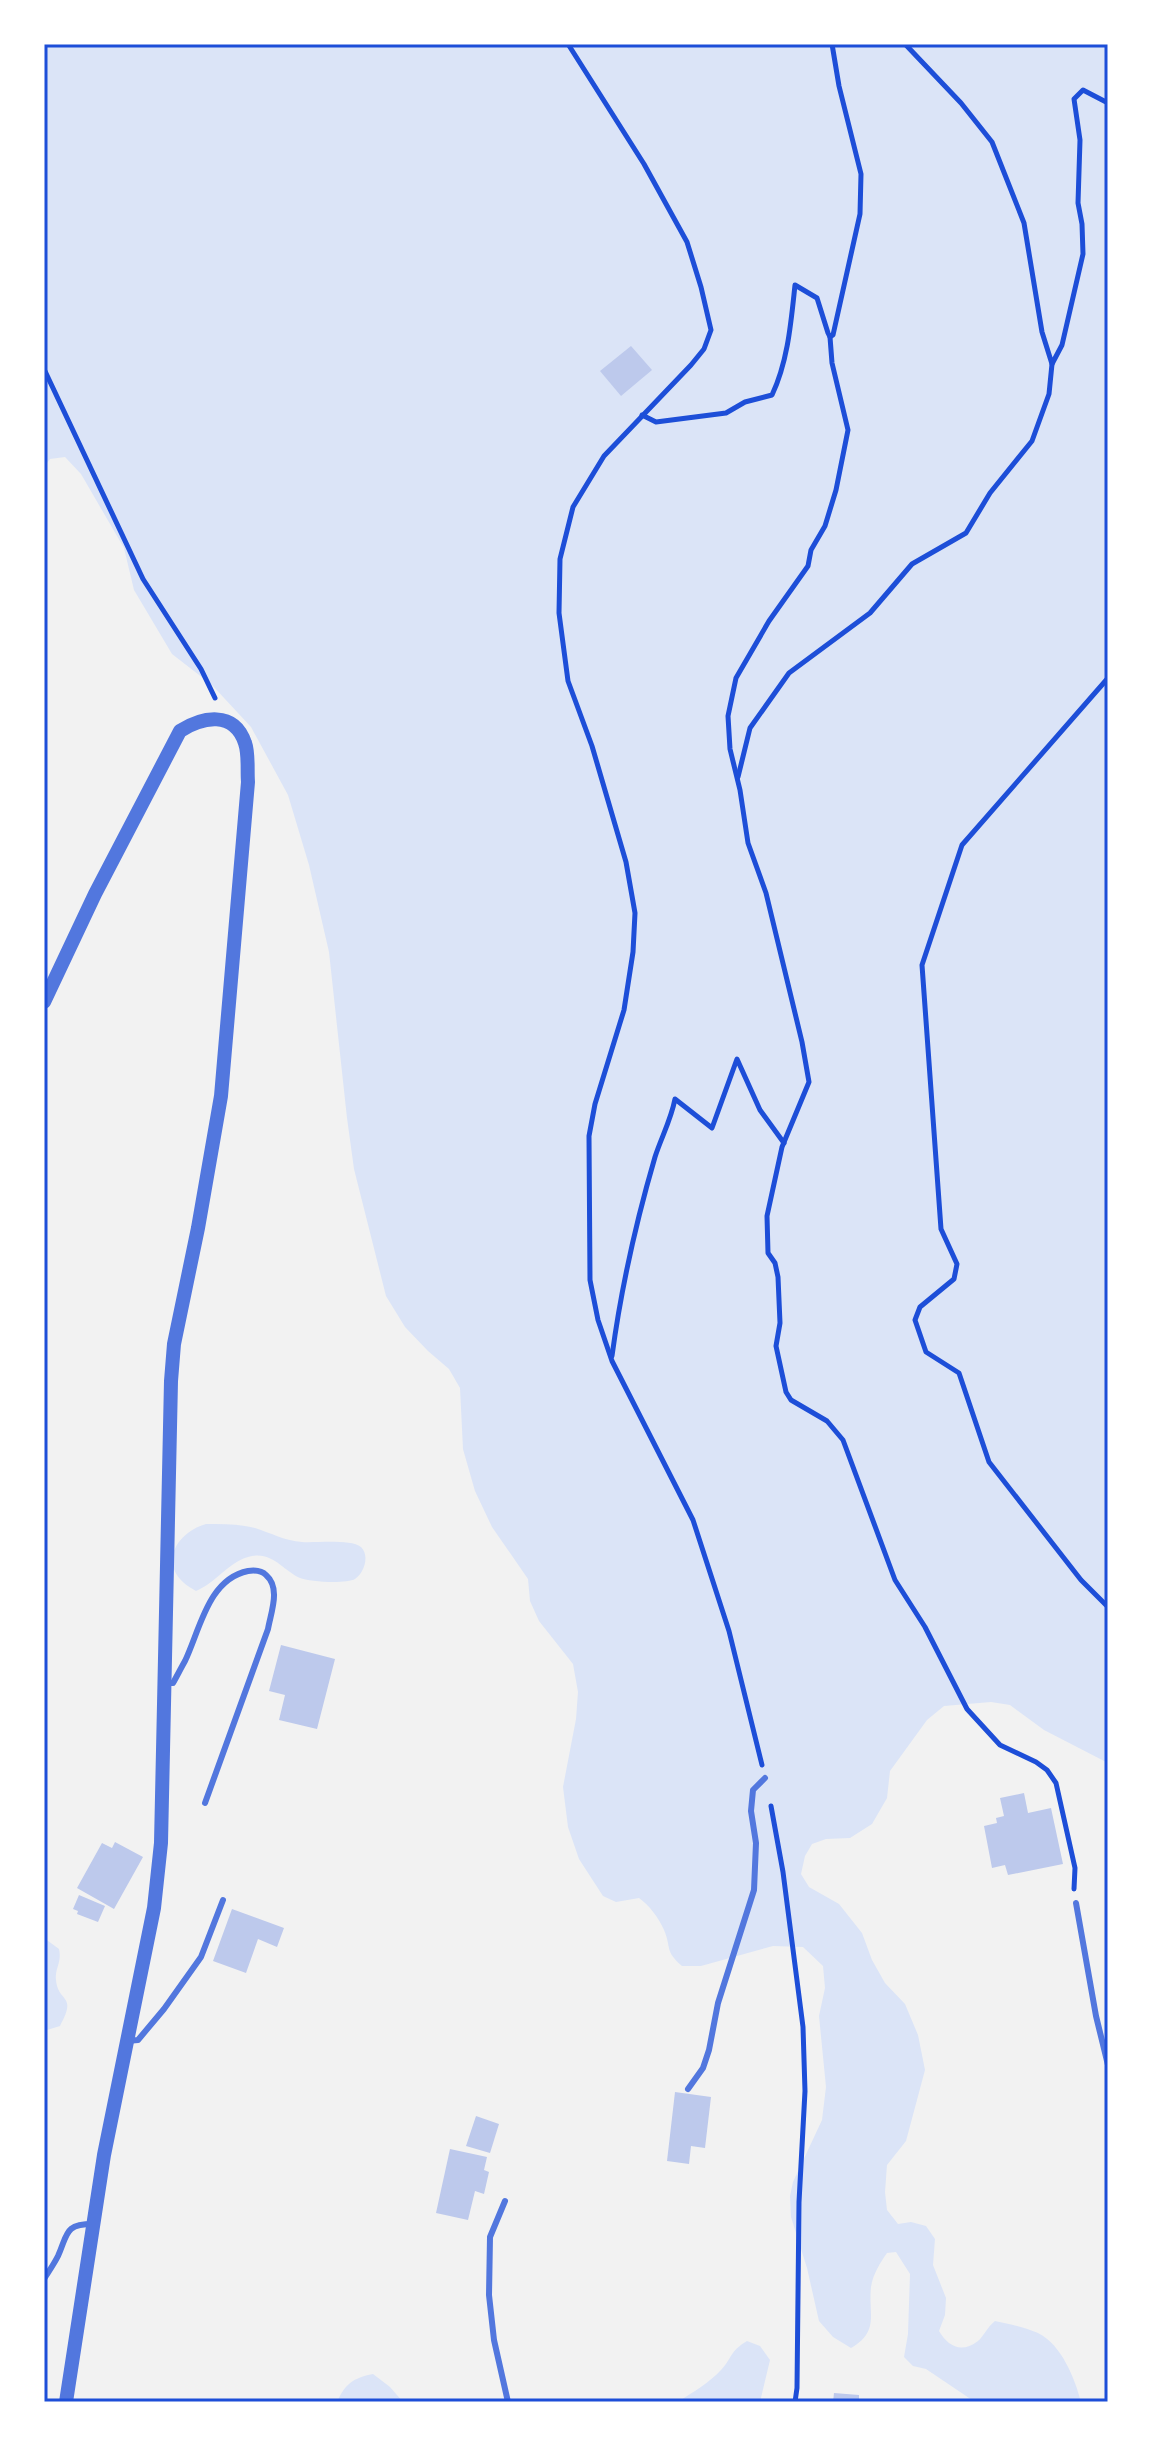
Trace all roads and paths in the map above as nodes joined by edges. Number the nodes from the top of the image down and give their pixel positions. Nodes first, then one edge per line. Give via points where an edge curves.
1 (568, 44) edge
2 (832, 44) edge
3 (905, 44) edge
4 (1108, 103) edge
5 (830, 337) junction
6 (1052, 364) junction
7 (44, 369) edge
8 (642, 415) junction
9 (1108, 678) edge
10 (227, 723) junction
11 (738, 778) junction
12 (44, 1002) edge
13 (784, 1143) junction
14 (612, 1361) junction
15 (1108, 1607) edge
16 (165, 1683) junction
17 (765, 1778) junction
18 (205, 1803) dead end
19 (223, 1900) dead end
20 (1076, 1903) joint
21 (127, 2041) junction
22 (1108, 2065) edge
23 (688, 2089) dead end
24 (505, 2201) dead end
25 (94, 2224) junction
26 (44, 2279) edge
27 (66, 2402) edge
28 (508, 2402) edge
29 (795, 2402) edge

1 - 8 path via 687,242 711,330 704,349
2 - 5 path via 861,174 860,214
3 - 6 path via 992,142 1024,223
4 - 6 path via 1083,90 1074,99 1083,254 1062,345
5 - 8 path via 817,298 795,285 789,337 772,395 726,413 656,422
5 - 11 path via 846,415 846,449 808,566 736,678 728,716
6 - 11 path via 1049,394 1032,441 966,533 912,564 870,613 789,673 750,728
7 - 10 path via 143,579 201,669
8 - 14 path via 604,456 573,507 560,559 559,613 568,681 626,862 635,913 624,1010 589,1136 590,1280
9 - 15 path via 962,845 922,965 941,1229 957,1264 954,1279 920,1307 915,1320 926,1352 959,1373 989,1462
10 - 12 street via 207,718 180,731
10 - 16 street via 245,742 248,782 221,1096 174,1344
11 - 13 path via 748,843 766,893 809,1082
13 - 14 path via 760,1110 737,1059 712,1128 675,1099 634,1234
13 - 20 path via 766,1242 778,1277 776,1346 786,1392 827,1421 843,1440 895,1580 967,1709 1000,1745 1036,1762 1056,1783 1075,1868
14 - 17 path via 693,1520 729,1631
16 - 18 lane via 173,1683 222,1587 250,1571 268,1577 274,1599 268,1629
16 - 21 street via 161,1843 154,1908
17 - 23 lane via 753,1790 754,1890 718,2003 709,2050
17 - 29 path via 803,2027
19 - 21 lane via 201,1957 184,1983 138,2040
20 - 22 lane
21 - 25 street
24 - 28 lane via 490,2237 488,2283
25 - 26 lane via 80,2224 68,2232
25 - 27 street

